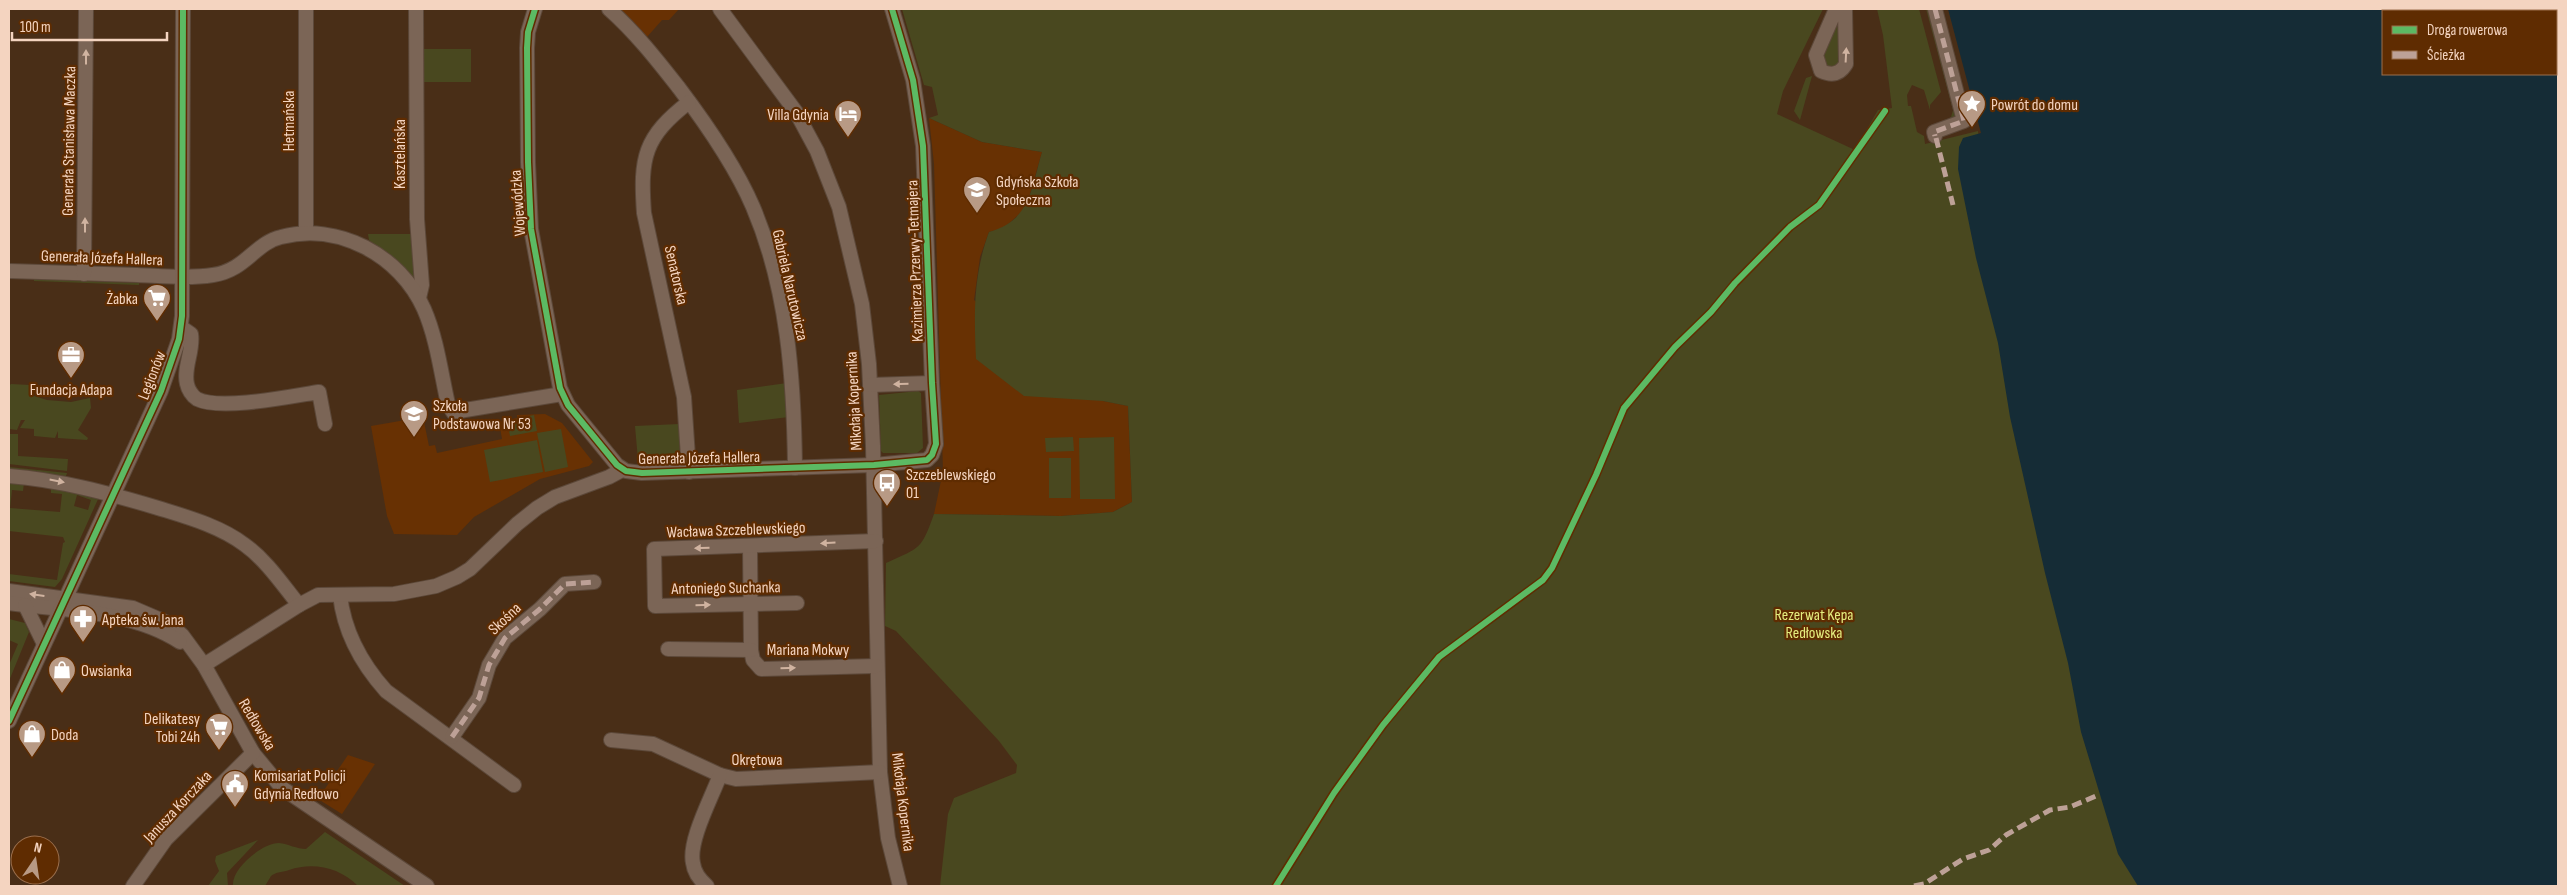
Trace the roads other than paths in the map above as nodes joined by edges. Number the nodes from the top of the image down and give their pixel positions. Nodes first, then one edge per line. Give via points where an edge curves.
1 (86, 9) edge
2 (183, 9) edge
3 (306, 9) edge
4 (416, 9) edge
5 (534, 9) edge
6 (609, 9) edge
7 (720, 9) edge
8 (892, 9) edge
9 (1836, 9) edge
10 (1845, 9) edge
11 (1935, 9) edge
12 (689, 102) junction
13 (1935, 136) dead end
14 (306, 233) junction
15 (9, 271) edge
16 (84, 274) junction
17 (184, 277) junction
18 (418, 298) junction
19 (181, 327) junction
20 (932, 384) junction
21 (870, 385) junction
22 (562, 394) junction
23 (325, 424) dead end
24 (874, 465) junction
25 (794, 468) junction
26 (622, 470) junction
27 (689, 472) junction
28 (9, 476) edge
29 (114, 495) junction
30 (876, 541) junction
31 (750, 547) junction
32 (594, 582) dead end
33 (9, 591) edge
34 (340, 595) junction
35 (9, 603) edge
36 (63, 604) junction
37 (752, 604) junction
38 (797, 604) dead end
39 (298, 605) junction
40 (25, 606) junction
41 (656, 606) joint
42 (44, 644) junction
43 (668, 649) dead end
44 (751, 650) junction
45 (204, 665) junction
46 (876, 666) junction
47 (9, 721) edge
48 (452, 737) junction
49 (611, 740) dead end
50 (253, 753) junction
51 (880, 772) junction
52 (720, 775) junction
53 (514, 785) dead end
54 (133, 886) edge
55 (427, 886) edge
56 (706, 886) edge
57 (900, 886) edge

16 -> 1 street, Generała Stanisława Maczka
2 - 17 street, Legionów
3 - 14 street, Hetmańska
4 - 18 street, Kasztelańska via 417,219 422,285
5 - 22 street, Wojewódzka via 527,48 531,221
6 - 12 street, Gabriela Narutowicza via 640,39
7 - 21 street, Mikołaja Kopernika via 796,112 831,181 847,234 862,304
8 - 20 street, Kazimierza Przerwy-Tetmajera via 913,80 920,120 926,184
9 -> 10 street via 1816,55 1821,71 1830,74 1838,73 1846,64
11 - 13 street via 1964,122 1934,132
12 - 25 street, Gabriela Narutowicza via 738,177 771,259 786,329 791,372
12 - 27 street, Senatorska via 656,132 649,143 643,192 644,212 684,397
14 - 17 street, Generała Józefa Hallera via 269,241 228,272
14 - 18 street, Generała Józefa Hallera via 328,235 367,247 396,270
15 - 16 street, Generała Józefa Hallera
16 - 17 street, Generała Józefa Hallera
17 - 19 street, Legionów
18 - 22 street, Generała Józefa Hallera via 430,326 448,404 453,412
19 - 23 street via 191,334 186,380 195,398 205,402 247,402 319,392
19 - 29 street, Legionów
20 -> 21 street
20 - 24 street, Kazimierza Przerwy-Tetmajera via 936,444 932,455 927,460
21 - 24 street, Mikołaja Kopernika
22 - 26 street, Generała Józefa Hallera via 568,406
24 - 25 street, Generała Józefa Hallera
24 - 30 street, Mikołaja Kopernika
25 - 27 street, Generała Józefa Hallera
26 - 27 street, Generała Józefa Hallera via 632,473
26 - 34 street via 555,497 517,524 457,577 436,586 394,594
28 -> 29 street via 50,480
29 - 36 street, Legionów
29 - 39 street via 206,524 243,543 267,566
30 -> 31 street, Wacława Szczeblewskiego
30 - 46 street, Mikołaja Kopernika
31 - 37 street, Mariana Mokwy
31 -> 41 street, Wacława Szczeblewskiego via 654,549
32 - 48 street, Skośna via 565,584 504,638 489,665 479,698
36 -> 33 street, Redłowska
34 - 39 street via 318,595
34 - 48 street via 353,644 370,673 386,691
35 - 40 street, Redłowska
36 - 40 street, Redłowska
36 - 42 street, Legionów
36 - 45 street, Redłowska via 163,632 195,653
37 - 38 street, Antoniego Suchanka
41 -> 37 street, Antoniego Suchanka
37 - 44 street, Mariana Mokwy
39 - 45 street
40 - 42 street
42 - 47 street, Legionów
43 - 44 street, Mariana Mokwy
44 -> 46 street, Mariana Mokwy via 753,660 761,669
45 - 50 street, Redłowska
46 - 51 street, Mikołaja Kopernika
48 - 53 street
49 - 52 street, Okrętowa via 653,744
50 - 54 street, Janusza Korczaka via 166,839
50 - 55 street, Redłowska via 282,788
51 - 52 street, Okrętowa via 736,779
51 - 57 street, Mikołaja Kopernika via 888,838
52 - 56 street via 692,856 696,872

